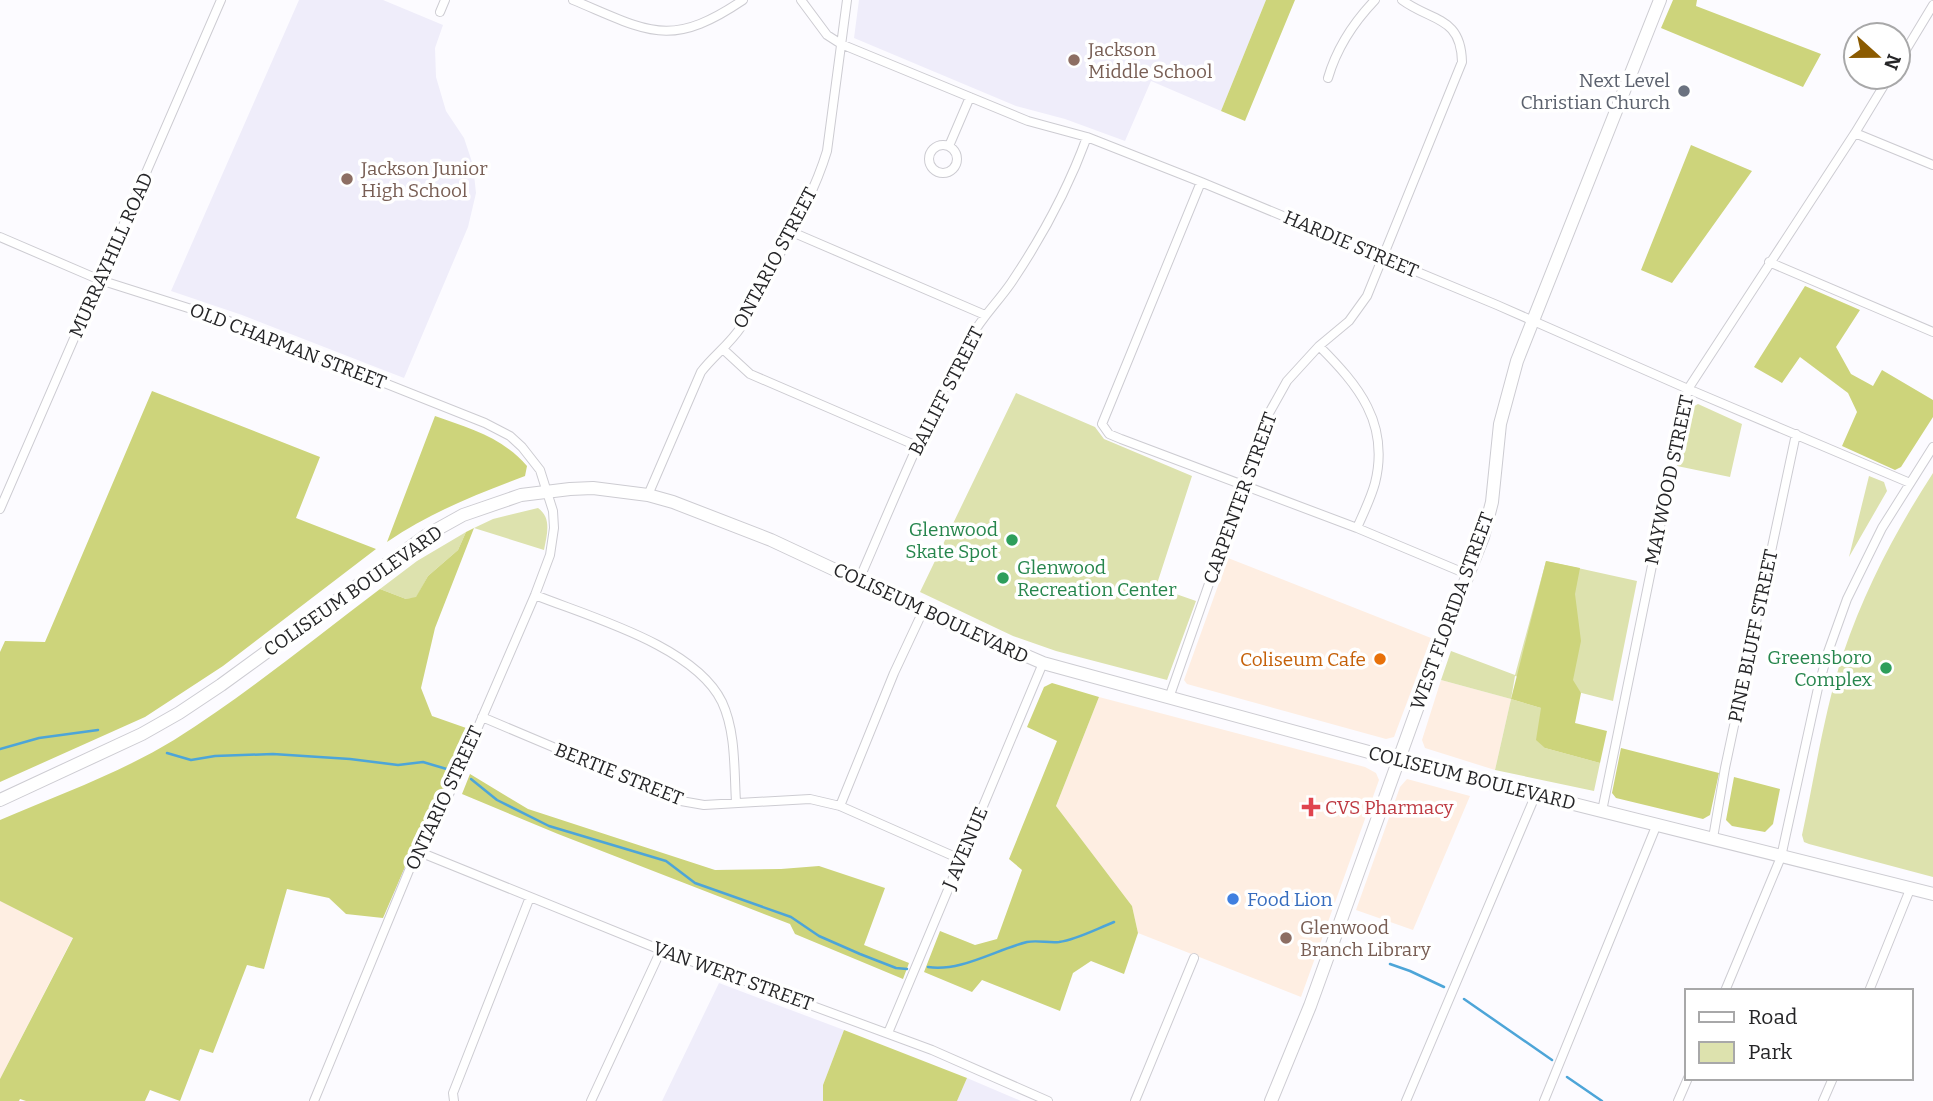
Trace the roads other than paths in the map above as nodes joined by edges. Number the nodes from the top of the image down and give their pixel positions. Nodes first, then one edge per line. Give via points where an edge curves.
1 (221, 0) edge
2 (445, 0) edge
3 (573, 0) edge
4 (743, 0) edge
5 (801, 0) edge
6 (847, 0) edge
7 (1375, 0) edge
8 (1402, 0) edge
9 (1660, 0) edge
10 (1933, 2) edge
11 (440, 12) dead end
12 (1912, 38) edge
13 (841, 44) junction
14 (1328, 78) dead end
15 (1880, 91) edge
16 (970, 97) junction
17 (1855, 133) junction
18 (1087, 137) junction
19 (949, 146) dead end
20 (1933, 165) edge
21 (1201, 182) junction
22 (792, 232) junction
23 (0, 237) edge
24 (1382, 257) junction
25 (1769, 262) junction
26 (100, 280) junction
27 (985, 315) junction
28 (1532, 320) junction
29 (1933, 332) edge
30 (1319, 345) junction
31 (724, 350) junction
32 (1688, 389) junction
33 (1796, 434) junction
34 (917, 446) junction
35 (1933, 447) edge
36 (1910, 483) junction
37 (1244, 485) junction
38 (547, 491) junction
39 (648, 495) junction
40 (0, 509) edge
41 (1357, 528) junction
42 (1469, 575) junction
43 (859, 580) junction
44 (535, 595) junction
45 (923, 611) junction
46 (1043, 663) junction
47 (1170, 698) junction
48 (482, 717) junction
49 (1398, 760) junction
50 (1536, 794) junction
51 (0, 800) edge
52 (736, 802) junction
53 (840, 806) junction
54 (1602, 811) junction
55 (1657, 824) junction
56 (1713, 838) junction
57 (417, 851) junction
58 (1781, 857) junction
59 (960, 859) junction
60 (1911, 887) junction
61 (1933, 894) edge
62 (530, 897) junction
63 (661, 950) junction
64 (1194, 958) dead end
65 (1726, 989) edge
66 (1870, 989) edge
67 (888, 1033) junction
68 (1687, 1080) edge
69 (1832, 1080) edge
70 (454, 1097) edge
71 (314, 1101) edge
72 (591, 1101) edge
73 (1048, 1101) edge
74 (1135, 1101) edge
75 (1271, 1101) edge
76 (1406, 1101) edge
77 (1544, 1101) edge
78 (1678, 1101) edge
79 (1823, 1101) edge

1 - 26 street, MURRAYHILL ROAD
2 - 11 street
3 - 4 street via 645,30 671,32 720,15
5 - 13 street, HARDIE STREET via 827,36
6 - 13 street, ONTARIO STREET
7 - 14 street via 1348,33
8 - 24 street, CARPENTER STREET via 1455,31 1462,45 1462,62
9 - 28 main road, WEST FLORIDA STREET
10 - 12 street
13 - 16 street, HARDIE STREET
13 - 22 street, ONTARIO STREET via 827,151
15 - 17 street, MAYWOOD STREET
16 - 18 street, HARDIE STREET via 1028,121
16 - 19 street
17 - 20 street
17 - 25 street, MAYWOOD STREET
18 - 21 street, HARDIE STREET
18 - 27 street, BAILIFF STREET via 1056,208 1010,285
21 - 24 street, HARDIE STREET
21 - 37 street via 1102,424 1109,434
22 - 27 street
22 - 31 street, ONTARIO STREET
23 - 26 street, OLD CHAPMAN STREET
24 - 28 street, HARDIE STREET
24 - 30 street, CARPENTER STREET via 1367,296 1349,321
25 - 29 street
25 - 32 street, MAYWOOD STREET
26 - 38 street, OLD CHAPMAN STREET via 226,320 492,426 531,456
26 - 40 street, MURRAYHILL ROAD
27 - 34 street, BAILIFF STREET
28 - 32 street, HARDIE STREET
28 - 42 main road, WEST FLORIDA STREET via 1507,395 1492,502
30 - 37 street, CARPENTER STREET via 1287,380 1268,415
30 - 41 street via 1349,376 1369,407 1378,440 1375,484
31 - 34 street via 750,374
31 - 39 street, ONTARIO STREET via 701,372
32 - 33 street, HARDIE STREET
32 - 54 street, MAYWOOD STREET
33 - 36 street, HARDIE STREET
33 - 56 street, PINE BLUFF STREET
34 - 43 street, BAILIFF STREET
35 - 36 street
36 - 58 street via 1864,562 1828,652
37 - 41 street
37 - 47 street, CARPENTER STREET
38 - 39 main road, COLISEUM BOULEVARD via 593,488
38 - 44 street, ONTARIO STREET via 553,511 553,542
38 - 51 main road, COLISEUM BOULEVARD via 497,502 427,535 179,713
39 - 43 main road, COLISEUM BOULEVARD via 771,540
41 - 42 street
42 - 49 main road, WEST FLORIDA STREET
43 - 45 main road, COLISEUM BOULEVARD
44 - 48 street, ONTARIO STREET
44 - 52 street via 660,645 687,661 721,700 729,721
45 - 46 main road, COLISEUM BOULEVARD
45 - 53 street
46 - 47 main road, COLISEUM BOULEVARD
46 - 59 street, J AVENUE
47 - 49 main road, COLISEUM BOULEVARD
48 - 52 street, BERTIE STREET via 681,801 704,805
48 - 57 street, ONTARIO STREET via 447,799
49 - 50 main road, COLISEUM BOULEVARD
49 - 75 main road, WEST FLORIDA STREET
50 - 54 main road, COLISEUM BOULEVARD
50 - 76 street
52 - 53 street, BERTIE STREET via 810,799
53 - 59 street, BERTIE STREET
54 - 55 main road, COLISEUM BOULEVARD
55 - 56 main road, COLISEUM BOULEVARD
55 - 77 street
56 - 58 main road, COLISEUM BOULEVARD
57 - 62 street, VAN WERT STREET
57 - 71 street, ONTARIO STREET
58 - 60 main road, COLISEUM BOULEVARD
58 - 65 street
59 - 67 street, J AVENUE
60 - 61 main road, COLISEUM BOULEVARD
60 - 66 street
62 - 63 street, VAN WERT STREET
62 - 70 street
63 - 67 street, VAN WERT STREET
63 - 72 street
64 - 74 street
67 - 73 street, VAN WERT STREET
68 - 78 street
69 - 79 street

